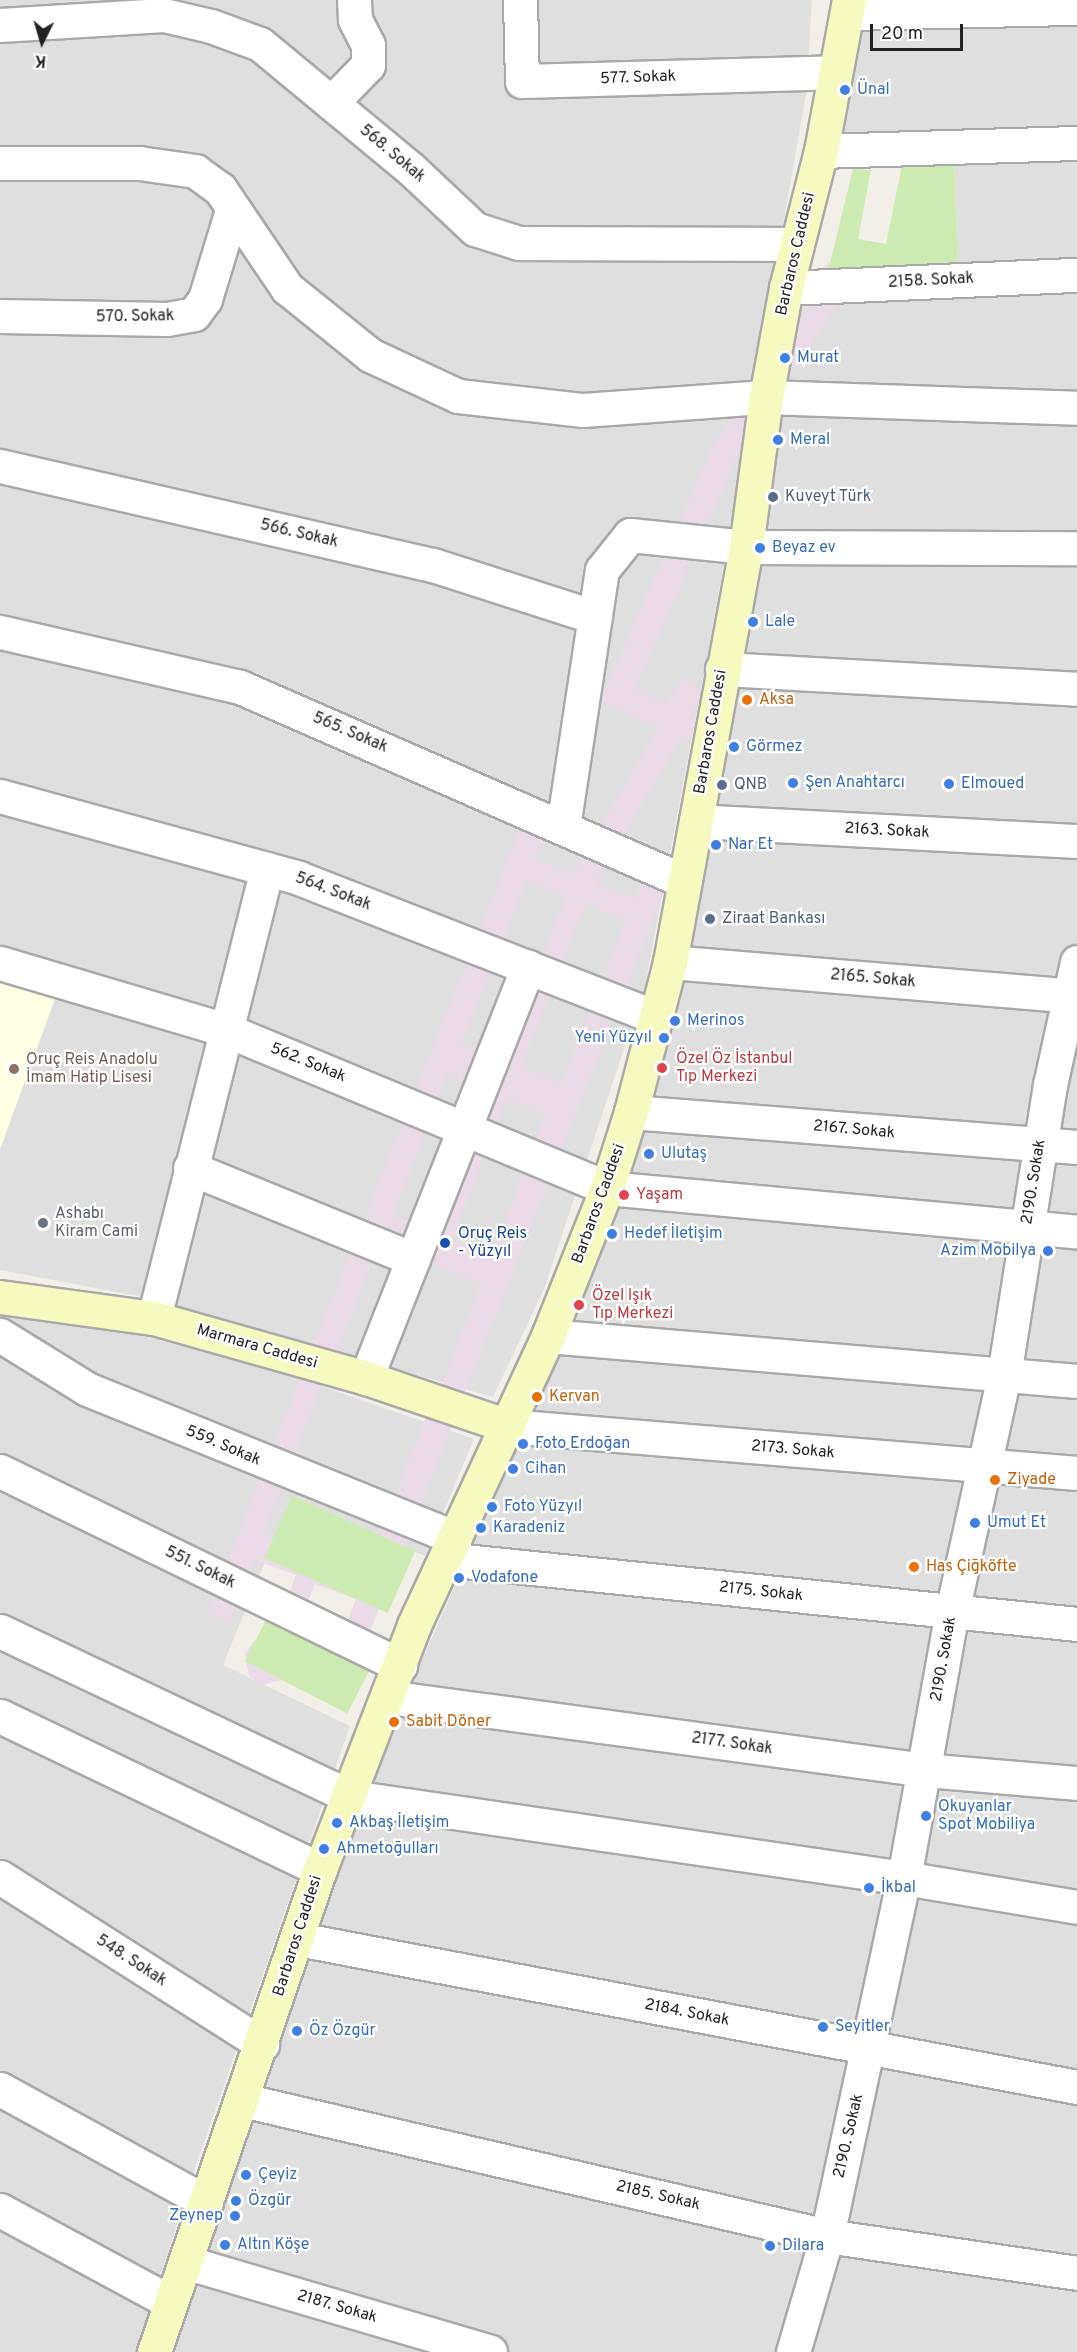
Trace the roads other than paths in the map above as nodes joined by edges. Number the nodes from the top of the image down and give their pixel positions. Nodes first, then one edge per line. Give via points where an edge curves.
1 (354, 0) edge
2 (520, 0) edge
3 (849, 6) edge
4 (1077, 8) edge
5 (81, 10) edge
6 (0, 25) edge
7 (835, 72) junction
8 (331, 103) junction
9 (1077, 143) edge
10 (821, 151) junction
11 (0, 163) edge
12 (232, 210) junction
13 (797, 244) junction
14 (1077, 274) edge
15 (786, 288) junction
16 (0, 316) edge
17 (766, 397) junction
18 (1077, 408) edge
19 (0, 465) edge
20 (746, 547) junction
21 (1077, 548) edge
22 (595, 617) junction
23 (0, 632) edge
24 (722, 669) junction
25 (1077, 689) edge
26 (0, 796) edge
27 (696, 821) junction
28 (563, 827) junction
29 (1077, 841) edge
30 (267, 869) junction
31 (685, 881) junction
32 (670, 962) junction
33 (1077, 962) edge
34 (0, 963) edge
35 (528, 967) junction
36 (1074, 996) edge
37 (656, 1017) junction
38 (226, 1030) junction
39 (632, 1112) junction
40 (465, 1127) junction
41 (1040, 1145) junction
42 (1077, 1148) edge
43 (189, 1168) junction
44 (607, 1188) junction
45 (1027, 1229) junction
46 (1077, 1232) edge
47 (413, 1259) junction
48 (0, 1297) edge
49 (154, 1318) junction
50 (0, 1335) edge
51 (548, 1336) junction
52 (1004, 1375) junction
53 (366, 1378) junction
54 (1077, 1381) edge
55 (508, 1426) junction
56 (982, 1466) junction
57 (0, 1471) edge
58 (1077, 1473) edge
59 (450, 1549) junction
60 (952, 1612) junction
61 (1077, 1624) edge
62 (0, 1632) edge
63 (400, 1665) junction
64 (388, 1697) junction
65 (0, 1716) edge
66 (925, 1770) junction
67 (1077, 1783) edge
68 (351, 1797) junction
69 (320, 1869) junction
70 (0, 1877) edge
71 (904, 1878) junction
72 (1077, 1907) edge
73 (298, 1939) junction
74 (262, 2044) junction
75 (869, 2047) junction
76 (1077, 2088) edge
77 (0, 2089) edge
78 (242, 2100) junction
79 (206, 2202) junction
80 (0, 2210) edge
81 (827, 2235) junction
82 (184, 2262) junction
83 (1077, 2273) edge
84 (170, 2302) junction
85 (154, 2352) edge
86 (490, 2352) edge
87 (792, 2352) edge

1 - 8 street via 355,19 368,45 368,65
2 - 7 street, 577. Sokak via 522,81
3 - 4 street
3 - 7 main road, Barbaros Caddesi
5 - 6 street, 568. Sokak
5 - 8 street, 568. Sokak via 164,15 211,26 260,44
7 - 10 main road, Barbaros Caddesi
8 - 13 street, 568. Sokak via 475,229 519,243
9 - 10 street
10 - 13 main road, Barbaros Caddesi
11 - 12 street via 139,163 195,171 220,189
12 - 16 street, 570. Sokak via 206,299 194,314 167,319
12 - 17 street via 287,288 370,355 458,396 583,410
13 - 15 main road, Barbaros Caddesi
14 - 15 street, 2158. Sokak
15 - 17 main road, Barbaros Caddesi
17 - 18 street
17 - 20 main road, Barbaros Caddesi
19 - 22 street, 566. Sokak via 433,565
20 - 21 street
20 - 22 street via 630,535 602,570
20 - 24 main road, Barbaros Caddesi
22 - 28 street
23 - 28 street, 565. Sokak via 240,687
24 - 25 street
24 - 27 main road, Barbaros Caddesi
26 - 30 street, 564. Sokak
27 - 29 street, 2163. Sokak
27 - 31 main road, Barbaros Caddesi
28 - 31 street, 565. Sokak
30 - 35 street, 564. Sokak
30 - 38 street
31 - 32 main road, Barbaros Caddesi
32 - 36 street, 2165. Sokak
32 - 37 main road, Barbaros Caddesi
33 - 36 street, 2190. Sokak
34 - 38 street, 562. Sokak
35 - 37 street, 564. Sokak
35 - 40 street
36 - 41 street, 2190. Sokak
37 - 39 main road, Barbaros Caddesi
38 - 40 street, 562. Sokak
38 - 43 street
39 - 41 street, 2167. Sokak
39 - 44 main road, Barbaros Caddesi
40 - 44 street, 562. Sokak
40 - 47 street
41 - 42 street, 2167. Sokak
41 - 45 street, 2190. Sokak
43 - 47 street
43 - 49 street
44 - 45 street, 562. Sokak
44 - 51 main road, Barbaros Caddesi
45 - 46 street, 562. Sokak
45 - 52 street, 2190. Sokak
47 - 53 street
48 - 49 main road, Marmara Caddesi
49 - 53 main road, Marmara Caddesi
50 - 59 street, 559. Sokak via 87,1389
51 - 52 street
51 - 55 main road, Barbaros Caddesi
52 - 54 street
52 - 56 street, 2190. Sokak
53 - 55 main road, Marmara Caddesi
55 - 56 street, 2173. Sokak
55 - 59 main road, Barbaros Caddesi
56 - 58 street, 2173. Sokak
56 - 60 street, 2190. Sokak
57 - 63 street, 551. Sokak
59 - 60 street, 2175. Sokak
59 - 63 main road, Barbaros Caddesi
60 - 61 street, 2175. Sokak
60 - 66 street, 2190. Sokak
62 - 68 street
63 - 64 main road, Barbaros Caddesi
64 - 66 street, 2177. Sokak
64 - 68 main road, Barbaros Caddesi
65 - 69 street
66 - 67 street, 2177. Sokak
66 - 71 street, 2190. Sokak
68 - 69 main road, Barbaros Caddesi
68 - 71 street
69 - 73 main road, Barbaros Caddesi
70 - 74 street, 548. Sokak
71 - 72 street
71 - 75 street, 2190. Sokak
73 - 74 main road, Barbaros Caddesi
73 - 75 street, 2184. Sokak
74 - 78 main road, Barbaros Caddesi
75 - 76 street, 2184. Sokak
75 - 81 street, 2190. Sokak
77 - 79 street
78 - 79 main road, Barbaros Caddesi
78 - 81 street, 2185. Sokak
79 - 82 main road, Barbaros Caddesi
80 - 84 street
81 - 83 street, 2185. Sokak
81 - 87 street, 2190. Sokak
82 - 84 main road, Barbaros Caddesi
82 - 86 street, 2187. Sokak
84 - 85 main road, Barbaros Caddesi

